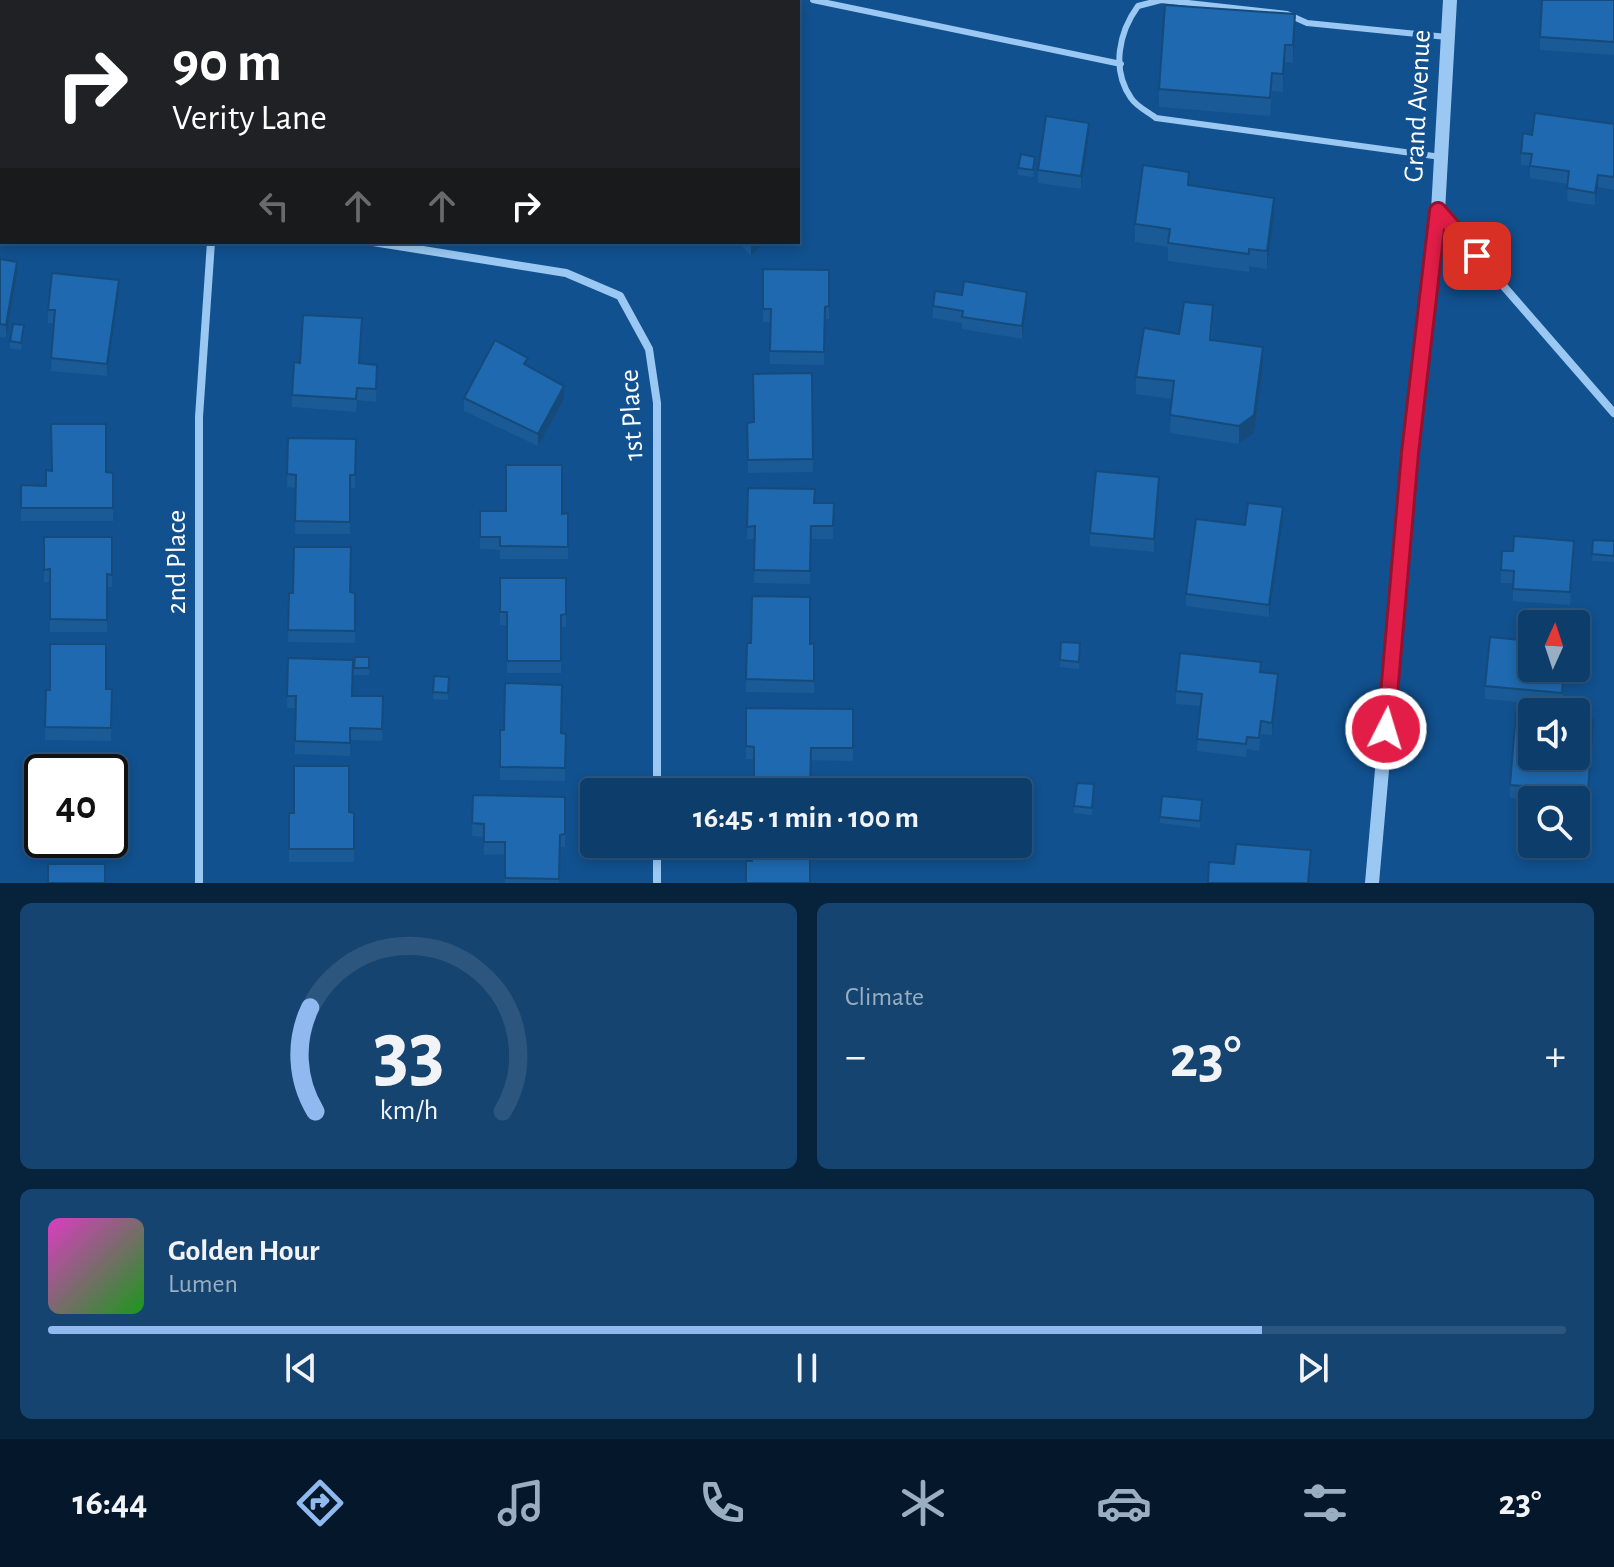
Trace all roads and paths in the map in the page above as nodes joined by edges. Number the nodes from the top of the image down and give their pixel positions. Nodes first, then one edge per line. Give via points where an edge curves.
1 (813, 0) edge
2 (1450, 0) edge
3 (1447, 37) junction
4 (1121, 64) junction
5 (1441, 157) junction
6 (1438, 211) junction
7 (211, 244) edge
8 (385, 244) edge
9 (1614, 413) edge
10 (657, 778) edge
11 (657, 858) edge
12 (199, 883) edge
13 (657, 883) edge
14 (1372, 883) edge

1 - 4 lane
2 - 3 street, Grand Avenue
3 - 4 lane via 1307,23 1287,14 1161,0 1138,6 1124,25
3 - 5 street, Grand Avenue
4 - 5 lane via 1132,100 1156,118
5 - 6 street, Grand Avenue
6 - 9 street
6 - 14 street, Grand Avenue via 1410,453
7 - 12 street, 2nd Place via 199,417
8 - 10 street, 1st Place via 566,273 620,296 649,349 657,403
11 - 13 street

